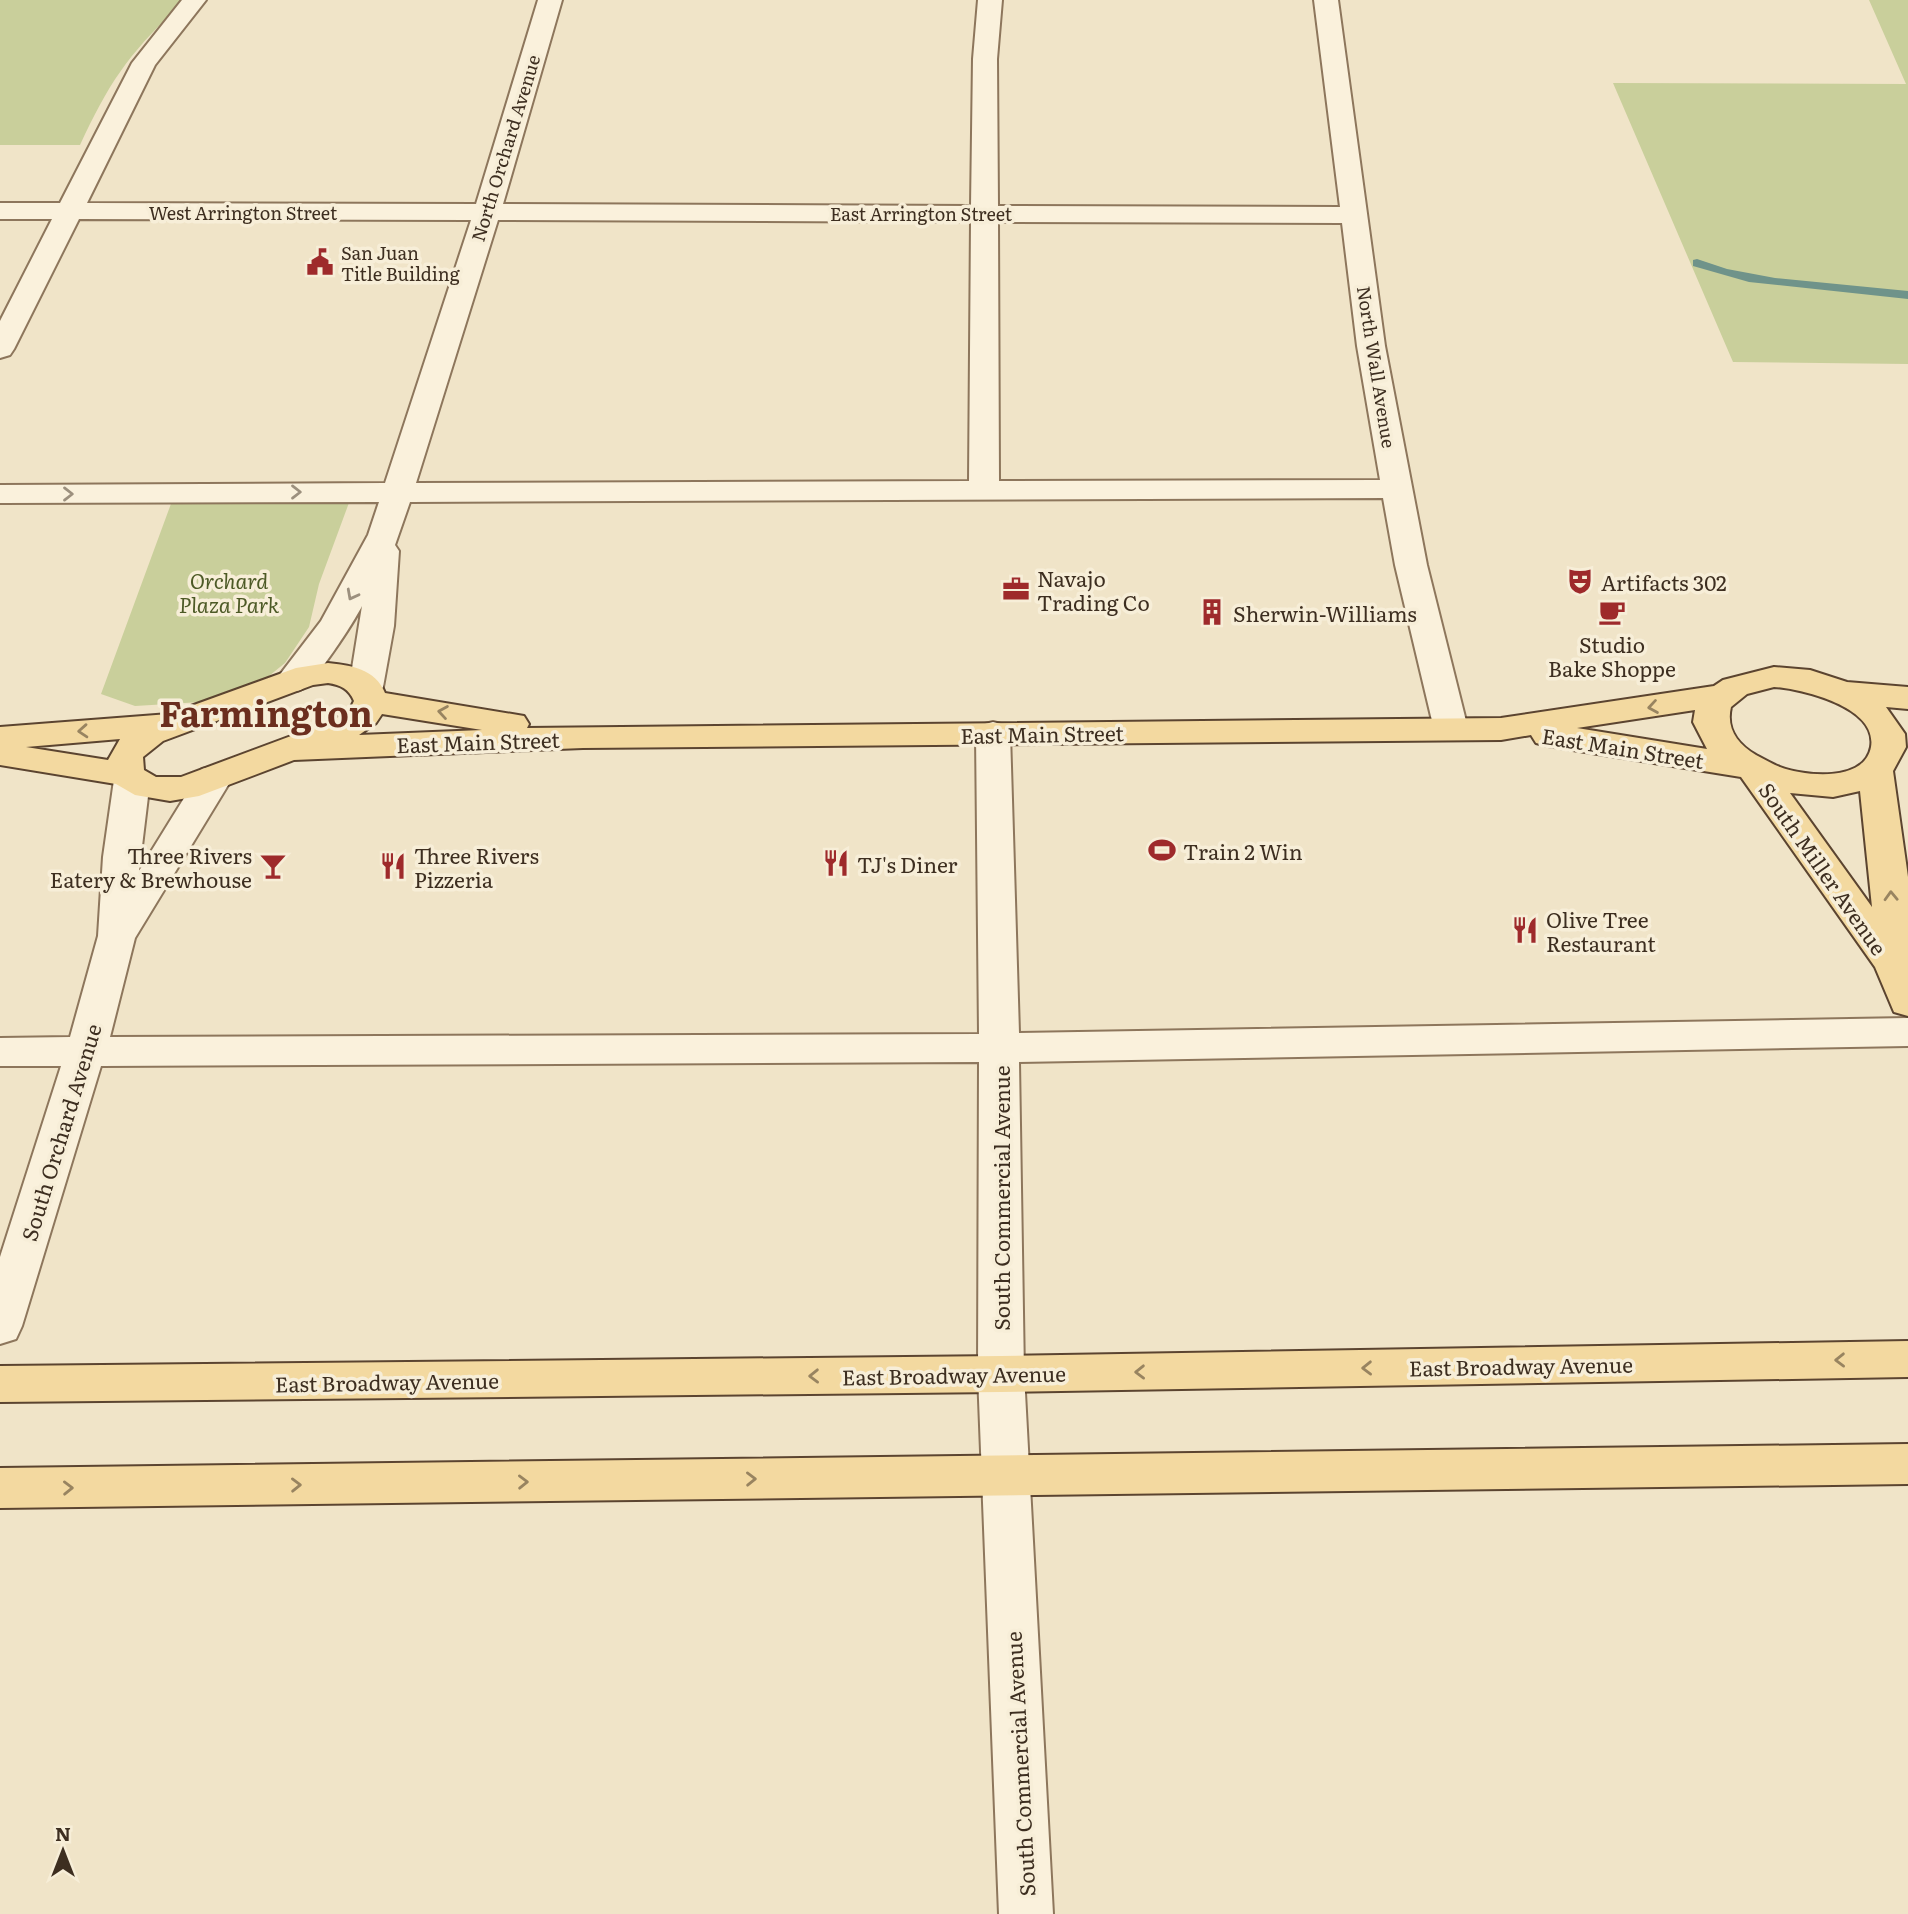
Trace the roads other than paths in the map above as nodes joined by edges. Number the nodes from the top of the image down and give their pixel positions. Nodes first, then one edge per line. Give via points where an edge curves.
1 (194, 0) edge
2 (550, 0) edge
3 (990, 0) edge
4 (1326, 0) edge
5 (0, 211) edge
6 (70, 211) junction
7 (487, 213) junction
8 (985, 213) junction
9 (1356, 215) junction
10 (0, 349) edge
11 (984, 489) junction
12 (1396, 489) junction
13 (397, 491) junction
14 (0, 494) edge
15 (384, 535) junction
16 (292, 681) junction
17 (1842, 691) junction
18 (368, 694) junction
19 (1720, 696) junction
20 (1908, 698) edge
21 (175, 724) junction
22 (1451, 729) junction
23 (1501, 729) junction
24 (993, 733) junction
25 (583, 737) junction
26 (0, 738) edge
27 (290, 749) junction
28 (0, 754) edge
29 (1890, 760) edge
30 (1750, 769) junction
31 (129, 777) junction
32 (215, 778) junction
33 (117, 936) junction
34 (1893, 964) junction
35 (1908, 1002) edge
36 (1908, 1032) edge
37 (999, 1048) junction
38 (86, 1051) junction
39 (0, 1052) edge
40 (0, 1326) edge
41 (1908, 1359) edge
42 (1000, 1374) junction
43 (0, 1384) edge
44 (1908, 1464) edge
45 (1004, 1476) junction
46 (0, 1488) edge
47 (1027, 1914) edge

1 - 6 street via 144,63
2 - 7 street, North Orchard Avenue
3 - 8 street via 985,59
4 - 9 street, North Wall Avenue
5 - 6 street, West Arrington Street
6 - 7 street, West Arrington Street
6 - 10 street
7 - 8 street, East Arrington Street
7 - 13 street, North Orchard Avenue
8 - 9 street, East Arrington Street
8 - 11 street
9 - 12 street, North Wall Avenue via 1371,346
11 - 12 street
11 - 13 street
12 - 22 street, North Wall Avenue
14 -> 13 street
13 - 15 street, North Orchard Avenue
15 -> 16 street, North Orchard Avenue via 336,624
15 - 18 street, North Orchard Avenue
16 - 18 main road, East Main Street via 328,673 347,675
16 - 21 main road, East Main Street
17 - 19 main road via 1774,677 1752,680
17 - 20 main road
17 - 29 main road via 1868,709 1885,729
25 -> 18 main road, East Main Street
18 - 27 main road via 364,715 346,728
19 -> 23 main road, East Main Street
19 - 30 main road via 1710,723 1716,738
21 -> 26 main road
21 - 31 main road via 135,743 125,756
22 - 23 main road, East Main Street
22 - 24 main road, East Main Street
23 - 30 main road, East Main Street via 1637,747
24 - 25 main road, East Main Street
24 - 37 street, South Commercial Avenue
25 - 27 main road, East Main Street
27 - 32 main road
28 - 31 main road
29 - 30 main road via 1861,779 1822,786 1777,780
34 -> 29 main road, South Miller Avenue
30 - 34 main road, South Miller Avenue
31 - 32 main road via 146,788 166,790
31 - 33 street, South Orchard Avenue
32 - 33 street, South Orchard Avenue
33 - 38 street, South Orchard Avenue
34 - 35 main road, South Miller Avenue
36 - 37 street
37 - 38 street
37 - 42 street, South Commercial Avenue
38 - 39 street
38 - 40 street, South Orchard Avenue
41 -> 42 main road, East Broadway Avenue
42 -> 43 main road, East Broadway Avenue
42 - 45 street, South Commercial Avenue
44 - 45 main road
46 -> 45 main road
45 - 47 street, South Commercial Avenue

